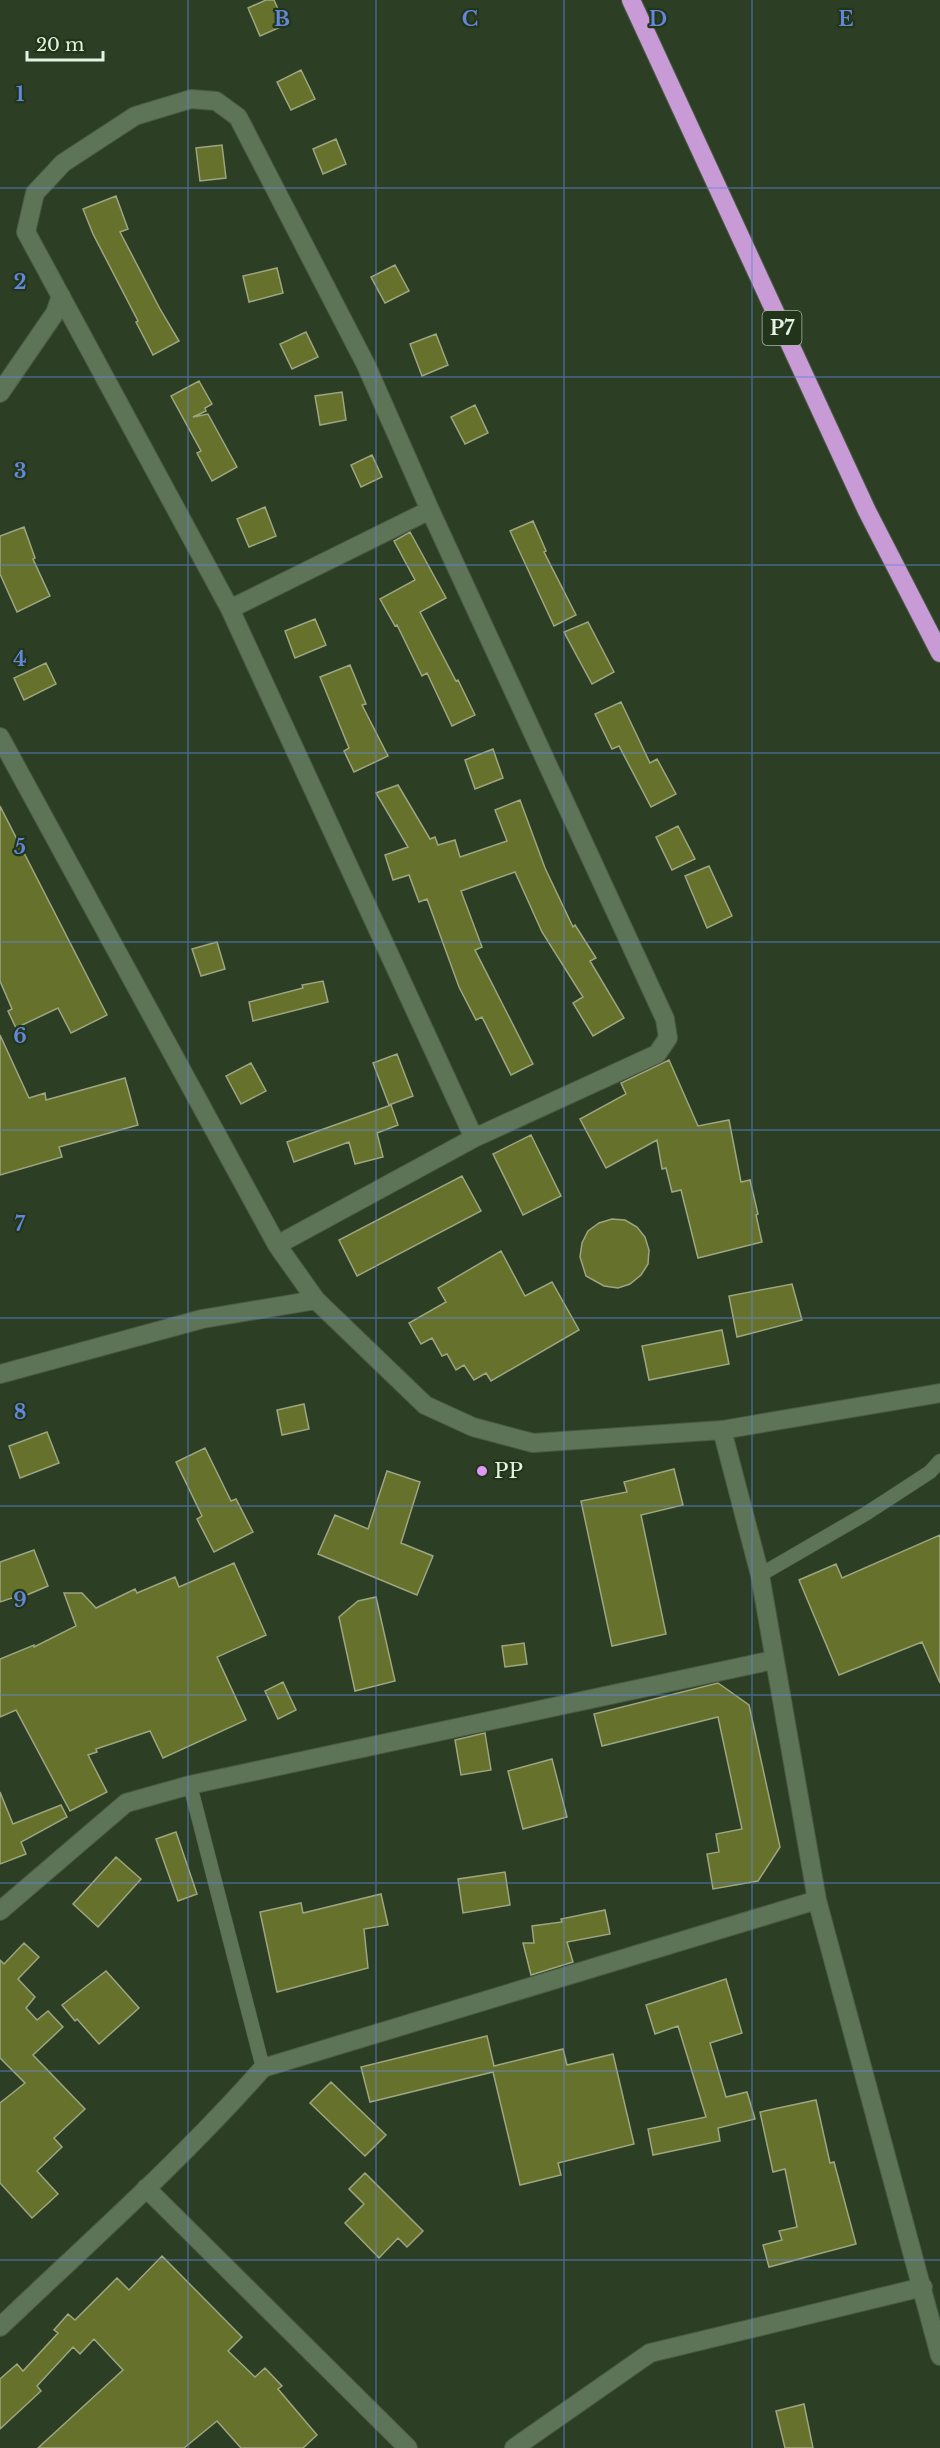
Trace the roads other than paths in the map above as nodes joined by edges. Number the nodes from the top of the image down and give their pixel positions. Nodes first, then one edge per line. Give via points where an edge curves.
1 (631, 0) edge
2 (61, 296) junction
3 (0, 393) edge
4 (430, 510) junction
5 (230, 609) junction
6 (934, 626) edge
7 (940, 652) edge
8 (0, 737) edge
9 (474, 1137) junction
10 (277, 1245) junction
11 (316, 1300) junction
12 (0, 1374) edge
13 (940, 1393) edge
14 (722, 1430) junction
15 (940, 1461) edge
16 (760, 1575) junction
17 (773, 1660) junction
18 (190, 1785) junction
19 (817, 1900) junction
20 (0, 1911) edge
21 (264, 2068) junction
22 (146, 2188) junction
23 (923, 2288) junction
24 (0, 2327) edge
25 (940, 2356) edge
26 (408, 2448) edge
27 (514, 2448) edge

1 - 6 highway, P7 via 867,511
2 - 3 street via 55,313
2 - 4 street via 26,232 35,193 63,163 135,116 191,99 216,102 238,117 366,365
2 - 5 street
4 - 5 street
4 - 9 street via 665,1019 668,1038 657,1054
5 - 9 street
6 - 7 highway, P7
8 - 10 street
9 - 10 street
10 - 11 street
11 - 12 street via 202,1319
11 - 14 street via 425,1405 473,1426 533,1443
13 - 14 street
14 - 16 street
15 - 16 lane via 930,1472 867,1513
16 - 17 street
17 - 18 street
17 - 19 street
18 - 20 street via 126,1803
18 - 21 lane
19 - 21 street
19 - 23 street
21 - 22 street
22 - 24 street
22 - 26 street
23 - 25 street
23 - 27 street via 650,2353

